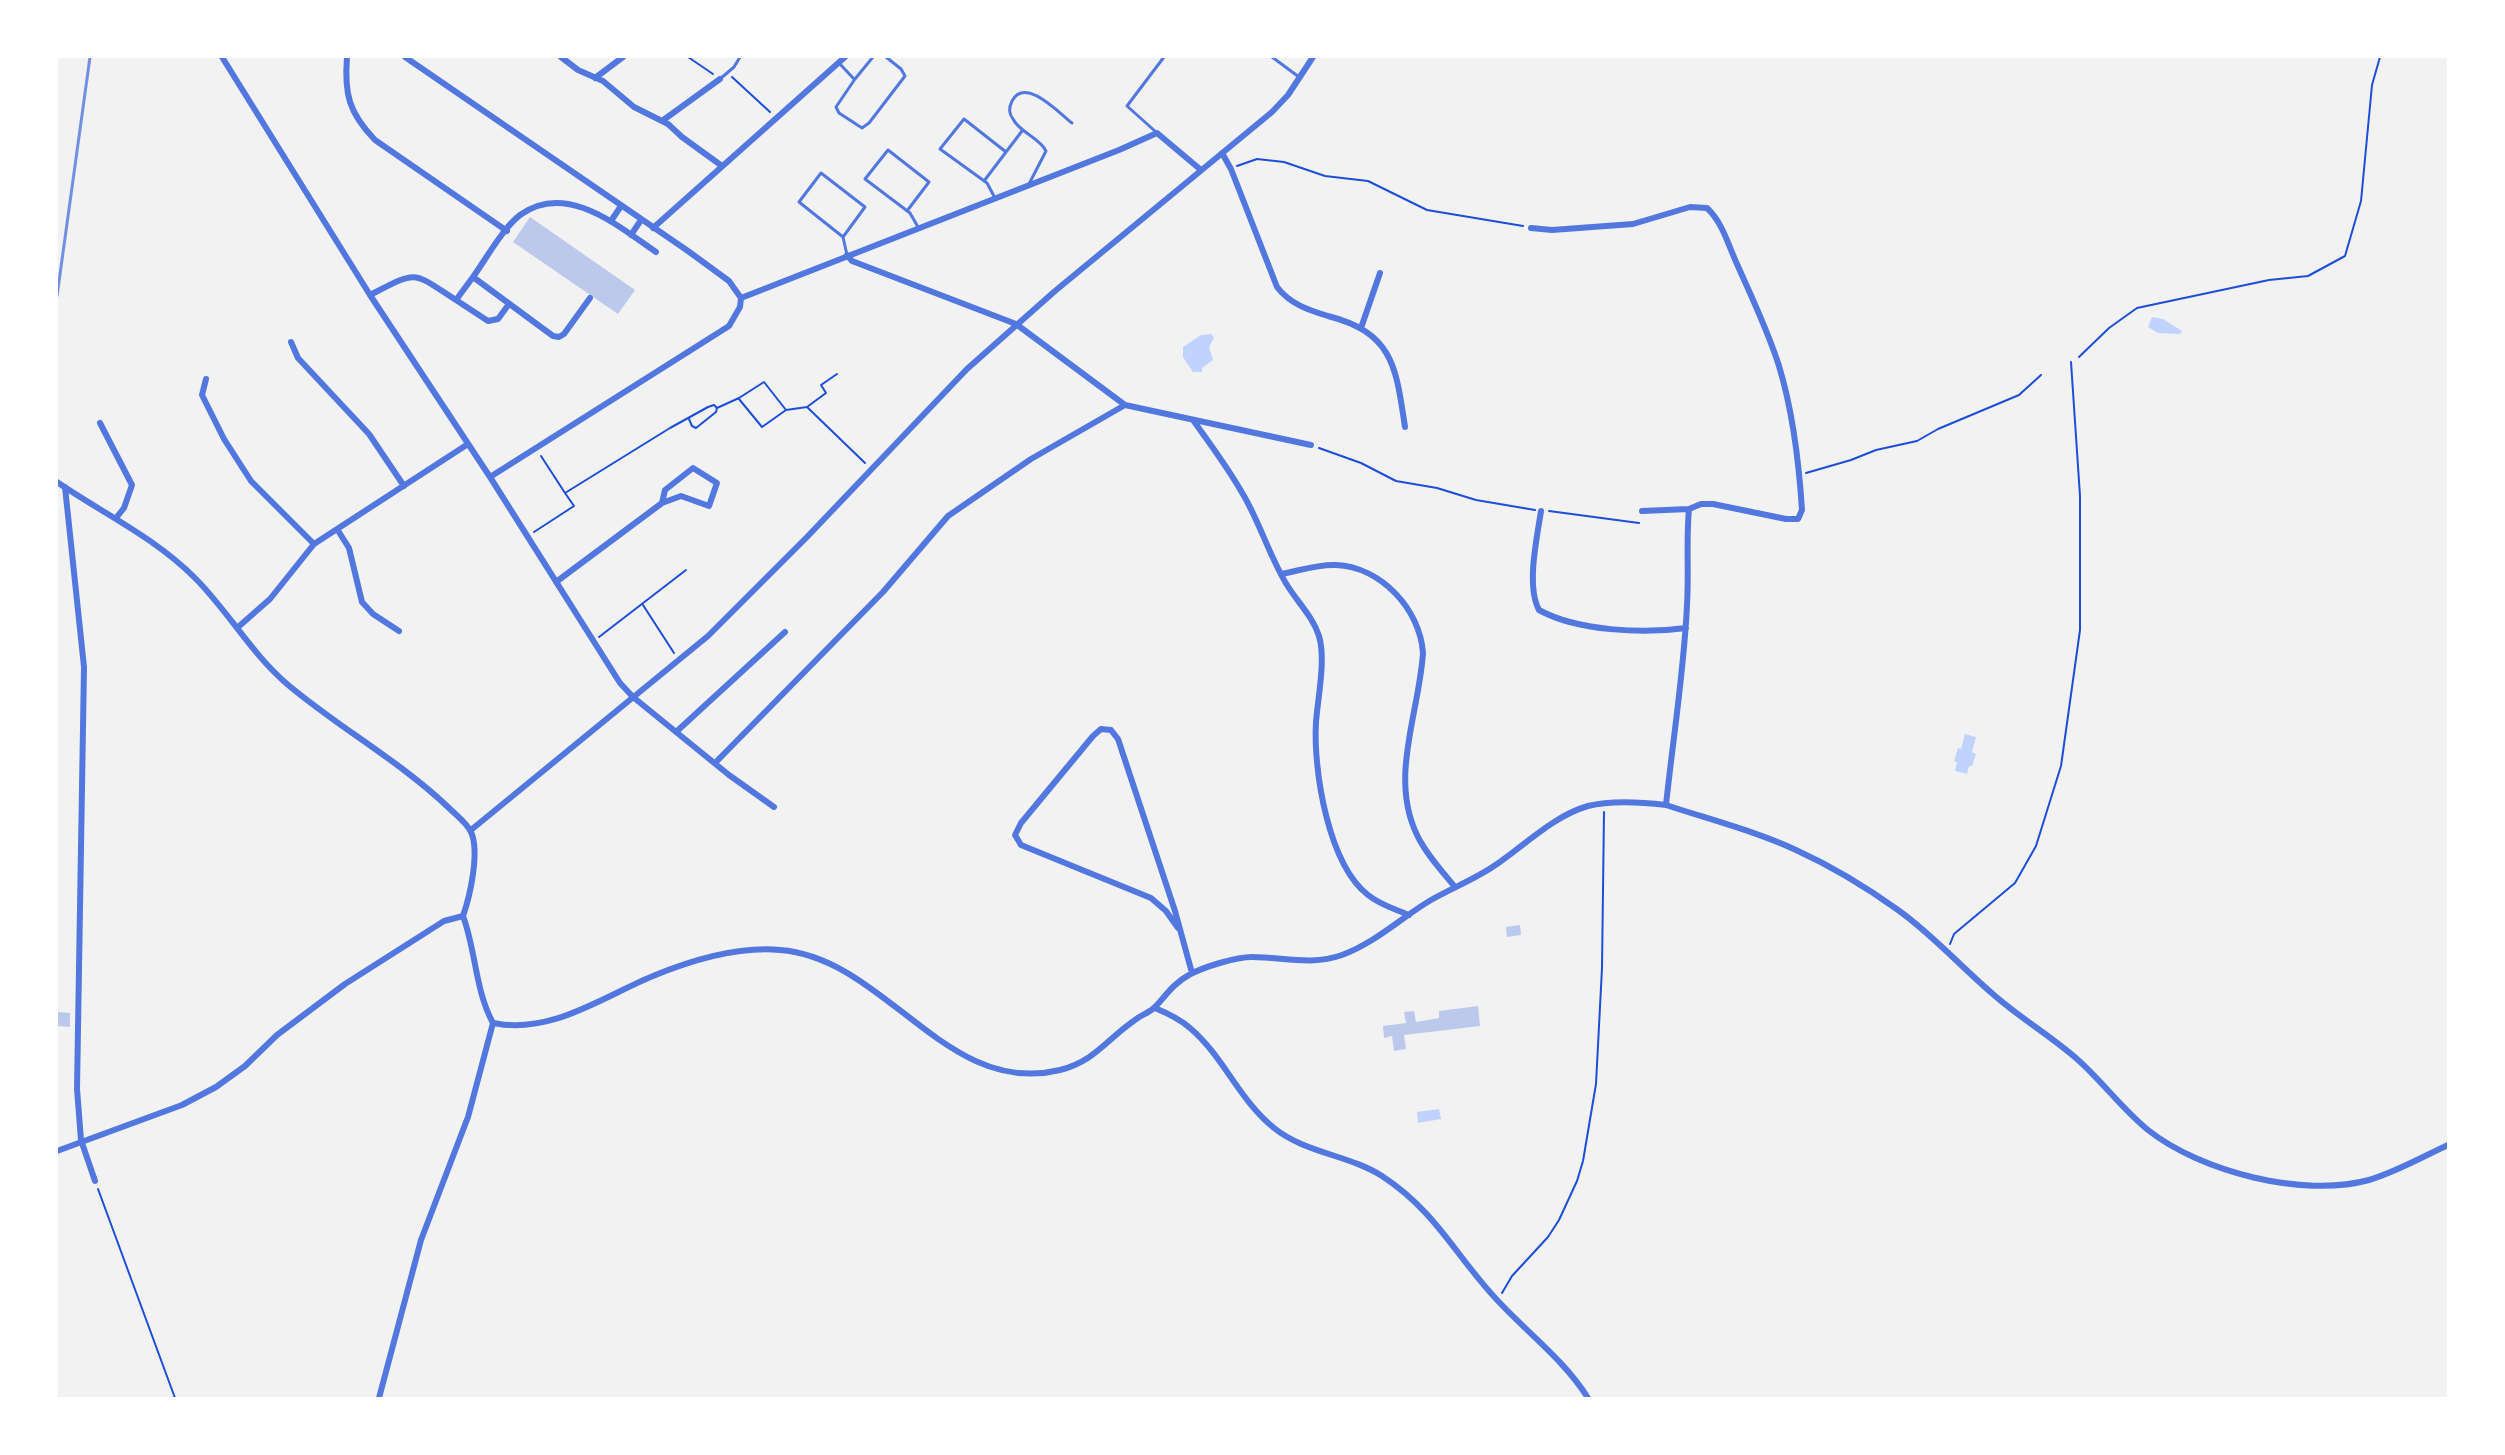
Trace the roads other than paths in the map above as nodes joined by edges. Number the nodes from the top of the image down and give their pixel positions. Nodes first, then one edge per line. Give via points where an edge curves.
1 (222, 57) edge
2 (347, 57) edge
3 (405, 57) edge
4 (561, 57) edge
5 (623, 57) edge
6 (740, 57) edge
7 (845, 57) edge
8 (873, 57) edge
9 (886, 57) edge
10 (1164, 57) edge
11 (1272, 57) edge
12 (1313, 57) edge
13 (839, 63) junction
14 (595, 78) junction
15 (1300, 78) junction
16 (720, 79) joint
17 (855, 79) junction
18 (662, 121) junction
19 (1072, 123) dead end
20 (1022, 130) junction
21 (1157, 133) junction
22 (1006, 152) junction
23 (1222, 153) junction
24 (722, 166) junction
25 (1201, 170) junction
26 (984, 181) junction
27 (1028, 185) junction
28 (995, 198) junction
29 (621, 206) junction
30 (907, 211) junction
31 (641, 220) junction
32 (611, 221) junction
33 (918, 227) junction
34 (654, 228) junction
35 (1531, 228) road end
36 (507, 231) junction
37 (631, 235) junction
38 (843, 237) junction
39 (656, 252) dead end
40 (847, 255) junction
41 (1380, 273) dead end
42 (473, 277) junction
43 (370, 295) junction
44 (590, 298) dead end
45 (741, 298) junction
46 (456, 300) junction
47 (509, 304) junction
48 (1016, 324) junction
49 (1361, 328) junction
50 (291, 342) dead end
51 (206, 379) dead end
52 (1125, 405) junction
53 (1193, 420) junction
54 (100, 423) dead end
55 (1406, 427) dead end
56 (468, 444) junction
57 (1311, 445) road end
58 (490, 477) junction
59 (57, 482) edge
60 (404, 486) junction
61 (65, 487) junction
62 (662, 503) junction
63 (1689, 509) junction
64 (1541, 511) road end
65 (1642, 511) dead end
66 (117, 518) junction
67 (337, 529) junction
68 (314, 544) junction
69 (1281, 574) junction
70 (556, 582) junction
71 (237, 628) junction
72 (1686, 628) junction
73 (399, 631) dead end
74 (785, 632) dead end
75 (633, 697) junction
76 (676, 732) junction
77 (716, 763) junction
78 (1666, 805) junction
79 (774, 807) dead end
80 (471, 830) junction
81 (1455, 887) junction
82 (1409, 915) junction
83 (463, 916) junction
84 (1178, 928) junction
85 (1192, 973) junction
86 (1155, 1008) junction
87 (493, 1023) junction
88 (81, 1140) junction
89 (2448, 1144) edge
90 (57, 1151) edge
91 (95, 1181) road end
92 (379, 1398) edge
93 (1588, 1398) edge

1 - 43 street
2 - 36 street via 347,98 362,126 375,140
3 - 29 street
4 - 14 street
5 - 14 street
6 - 16 lane
7 - 13 street
8 - 17 lane
9 - 17 lane via 905,76 862,128 836,107
10 - 21 lane via 1127,106
11 - 15 lane
12 - 15 street
13 - 17 lane
13 - 24 street
14 - 18 street via 634,107
15 - 23 street via 1272,112
16 - 18 street
18 - 24 street
19 - 20 lane via 1025,91 1018,94 1010,107 1013,120
20 - 22 lane
20 - 27 lane via 1046,151
21 - 25 street
21 - 27 street
22 - 26 lane
22 - 26 lane via 963,119 940,149
23 - 25 street
23 - 49 street via 1282,294 1300,306
24 - 34 street
25 - 48 street
26 - 28 lane
27 - 28 street
28 - 33 street
29 - 31 street
29 - 32 street
30 - 30 lane via 865,179 888,150 929,182
30 - 33 lane
31 - 34 street
31 - 37 street
32 - 36 street via 591,209 559,203 529,210
32 - 37 street
33 - 40 street
34 - 45 street via 729,281
35 - 63 street via 1633,224 1696,206 1713,214 1779,366 1800,474 1802,510 1798,519 1786,519 1706,503
36 - 42 street
37 - 39 street
38 - 38 lane via 865,207 821,173 799,202
38 - 40 lane
40 - 45 street
40 - 48 street via 852,261
41 - 49 street
42 - 46 street
42 - 47 street
43 - 46 street via 414,275
43 - 56 street
44 - 47 street via 559,337
45 - 58 street via 729,326
46 - 47 street via 488,321 498,319
48 - 52 street
48 - 75 street via 967,369 753,592 680,660
49 - 55 street via 1378,342 1392,363
50 - 60 street via 298,358 369,434
51 - 68 street via 202,396 237,461 251,482
52 - 53 street
52 - 77 street via 1031,459 948,516 883,592
53 - 57 street
53 - 69 street via 1245,497
54 - 66 street via 132,485
56 - 58 street
56 - 60 street
58 - 70 street
59 - 61 street
60 - 67 street
61 - 66 street
61 - 88 street via 84,667 77,1089
62 - 62 street via 665,490 693,468 717,483 709,506 681,496
62 - 70 street
63 - 65 street
63 - 72 street
64 - 72 street via 1533,586 1539,610 1598,627 1646,632
66 - 71 street via 171,555
67 - 68 street
67 - 73 street via 349,548 362,602
68 - 71 street via 270,599
69 - 81 street via 1329,565 1357,569 1384,584 1414,618 1423,653 1405,773 1405,798 1422,844
69 - 82 street via 1319,638 1317,773 1336,843 1363,891
70 - 75 street
71 - 80 street via 287,684 432,792
72 - 78 street
74 - 76 street
75 - 76 street
75 - 80 street
76 - 77 street
77 - 79 street
78 - 81 street via 1602,803 1569,814 1493,867
78 - 89 street via 1794,849 1899,911 1998,999 2076,1058 2147,1129 2175,1149 2207,1164 2282,1183 2337,1185 2380,1176
80 - 83 street via 474,851
81 - 82 street
82 - 85 street via 1334,958 1305,962 1247,957
83 - 87 street via 471,936 483,1003
83 - 88 street via 444,921 345,984 216,1087 182,1105
84 - 84 street via 1118,739 1111,730 1101,729 1015,835 1021,845 1151,898
84 - 85 street
85 - 86 street via 1169,988
86 - 87 street via 1079,1063 1043,1073 1014,1073 955,1050 879,993 831,963 792,951 768,949 695,961 653,975 557,1018 517,1026
86 - 93 street via 1181,1021 1203,1040 1254,1111 1277,1131 1379,1174 1419,1204 1498,1300 1556,1357
87 - 92 street via 464,1128 421,1240
88 - 90 street
88 - 91 street

